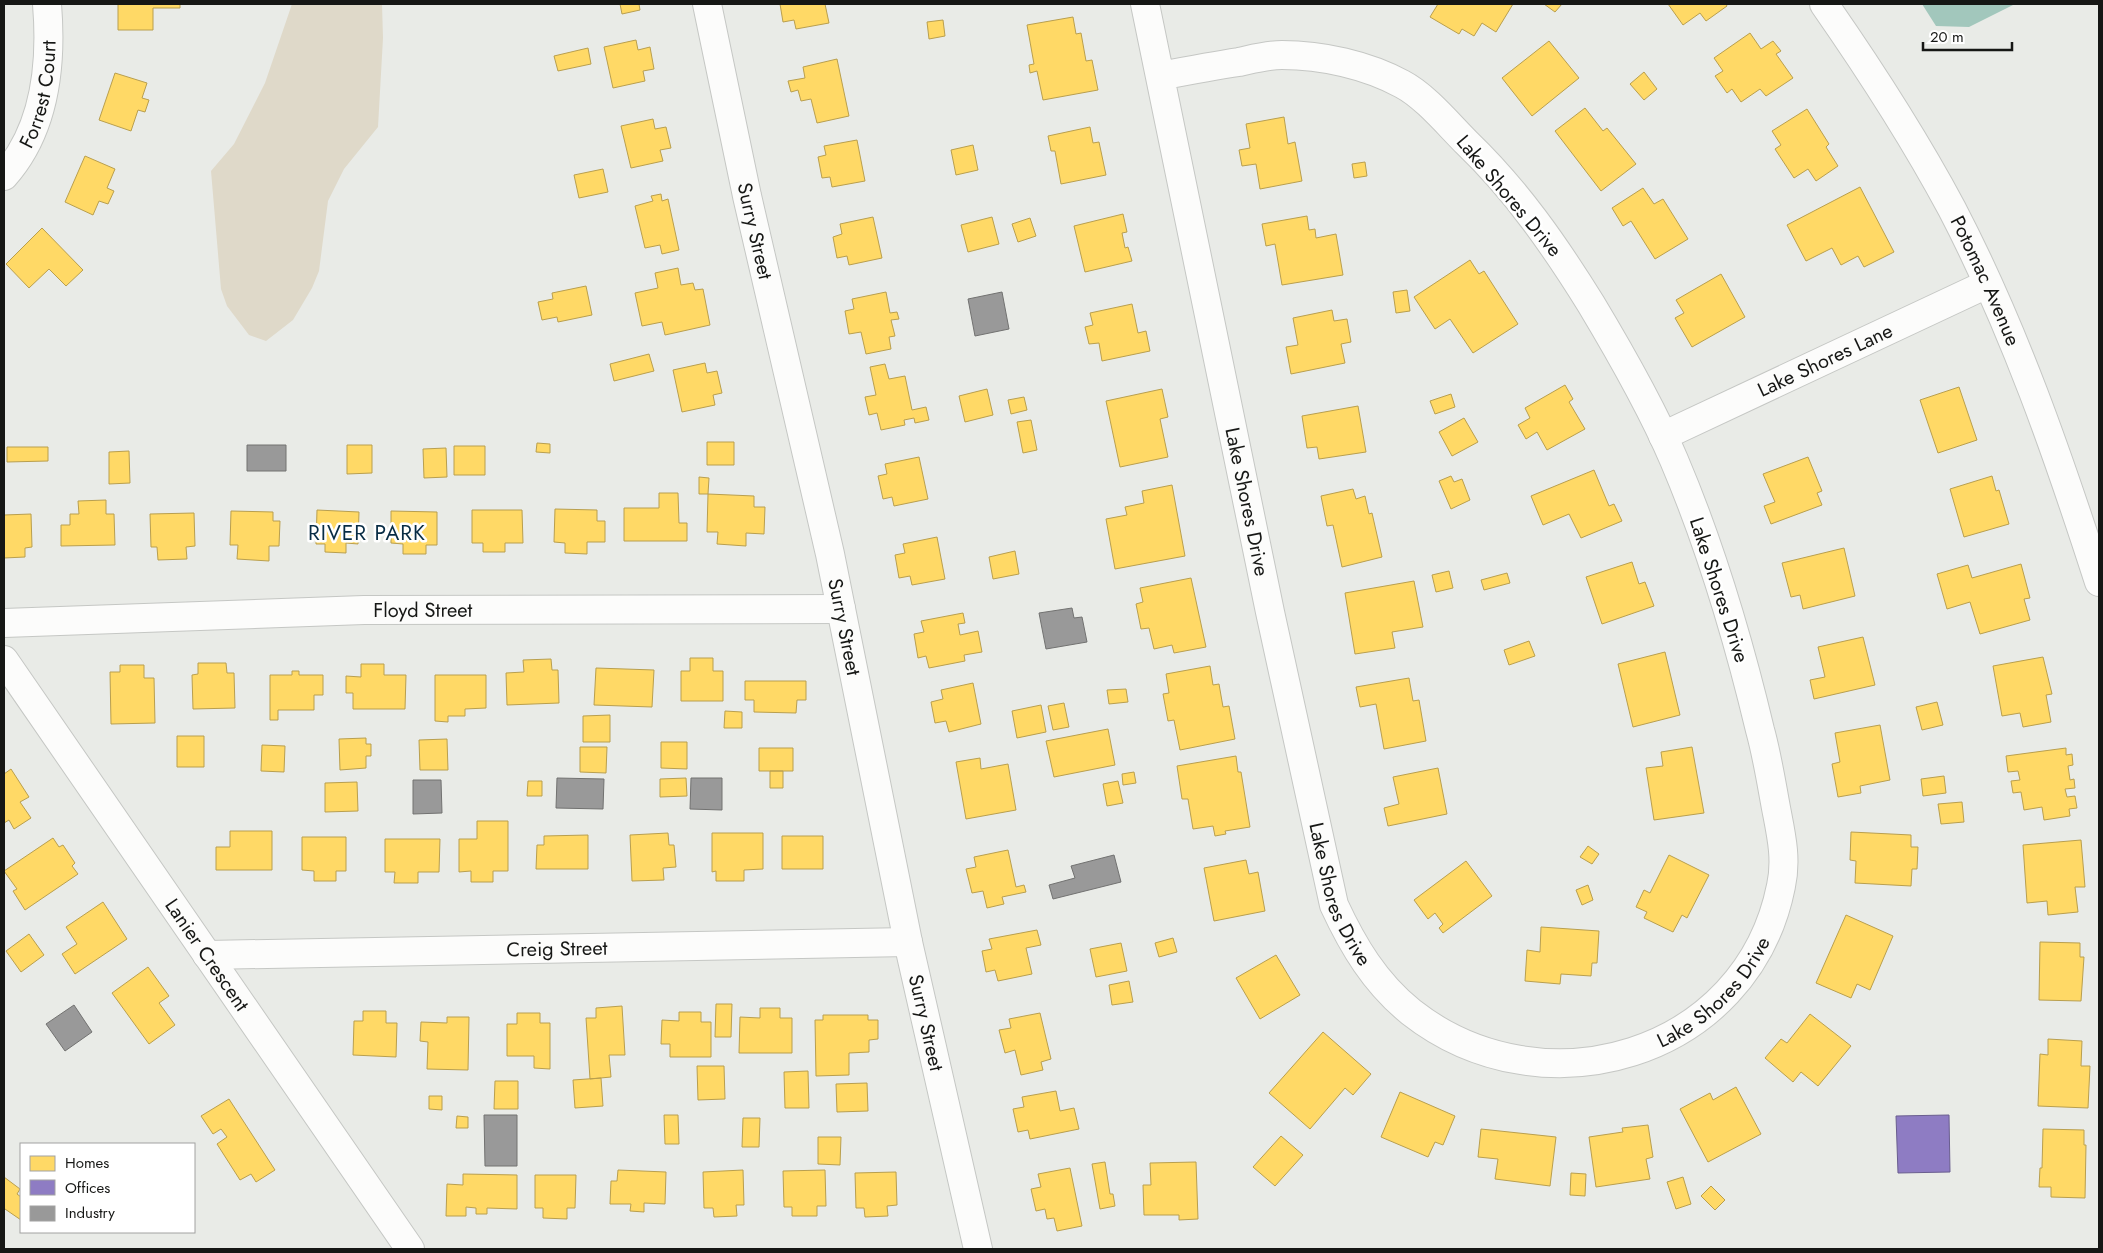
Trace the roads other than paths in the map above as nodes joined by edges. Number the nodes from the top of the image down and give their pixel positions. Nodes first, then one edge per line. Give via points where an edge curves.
1 (47, 4) edge
2 (707, 4) edge
3 (1145, 4) edge
4 (1824, 4) edge
5 (1160, 76) junction
6 (4, 176) edge
7 (1987, 284) junction
8 (1663, 436) junction
9 (2099, 582) edge
10 (841, 609) junction
11 (4, 623) edge
12 (4, 660) edge
13 (908, 942) junction
14 (207, 955) junction
15 (410, 1249) edge
16 (978, 1249) edge

1 - 6 street, Forrest Court via 43,101 29,138
2 - 10 street, Surry Street
3 - 5 street, Lake Shores Drive
4 - 7 street, Potomac Avenue via 1876,78 1930,170
5 - 8 street, Lake Shores Drive via 1279,55 1316,57 1362,67 1405,85 1482,157 1531,215 1566,264 1619,351
5 - 8 street, Lake Shores Drive via 1334,905 1351,942 1374,975 1402,1003 1442,1033 1479,1050 1518,1060 1559,1064 1591,1062 1623,1055 1668,1038 1706,1014 1734,987 1756,956 1772,921 1782,884 1785,854 1767,758 1744,663 1711,557
7 - 8 street, Lake Shores Lane
7 - 9 street, Potomac Avenue via 2027,375
10 - 11 street, Floyd Street via 364,610
10 - 13 street, Surry Street
12 - 14 street, Lanier Crescent
13 - 14 street, Creig Street
13 - 16 street, Surry Street
14 - 15 street, Lanier Crescent

